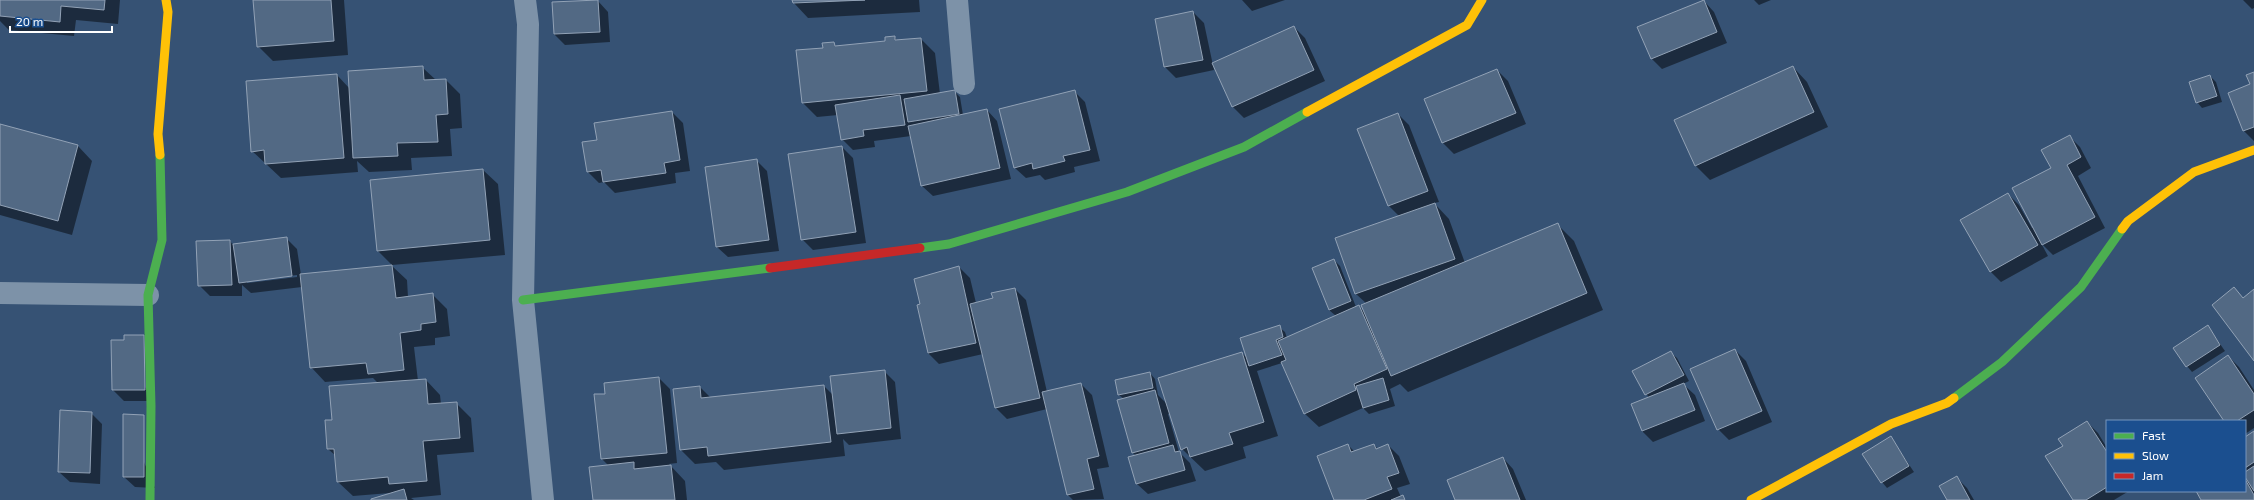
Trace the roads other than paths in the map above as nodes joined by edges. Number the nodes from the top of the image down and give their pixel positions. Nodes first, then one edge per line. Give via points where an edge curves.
1 (166, 0) edge
2 (525, 0) edge
3 (957, 0) edge
4 (1482, 0) edge
5 (964, 84) dead end
6 (2254, 150) edge
7 (0, 293) edge
8 (148, 295) junction
9 (523, 300) junction
10 (150, 500) edge
11 (543, 500) edge
12 (1751, 500) edge

1 - 8 street via 168,12 158,134 162,176 162,240
2 - 9 street via 528,24
3 - 5 street
4 - 9 street via 1467,25 1244,147 1127,192 949,244
6 - 12 street via 2194,172 2128,221 2081,287 2002,362 1948,403 1891,424
7 - 8 street
8 - 10 street
9 - 11 street

